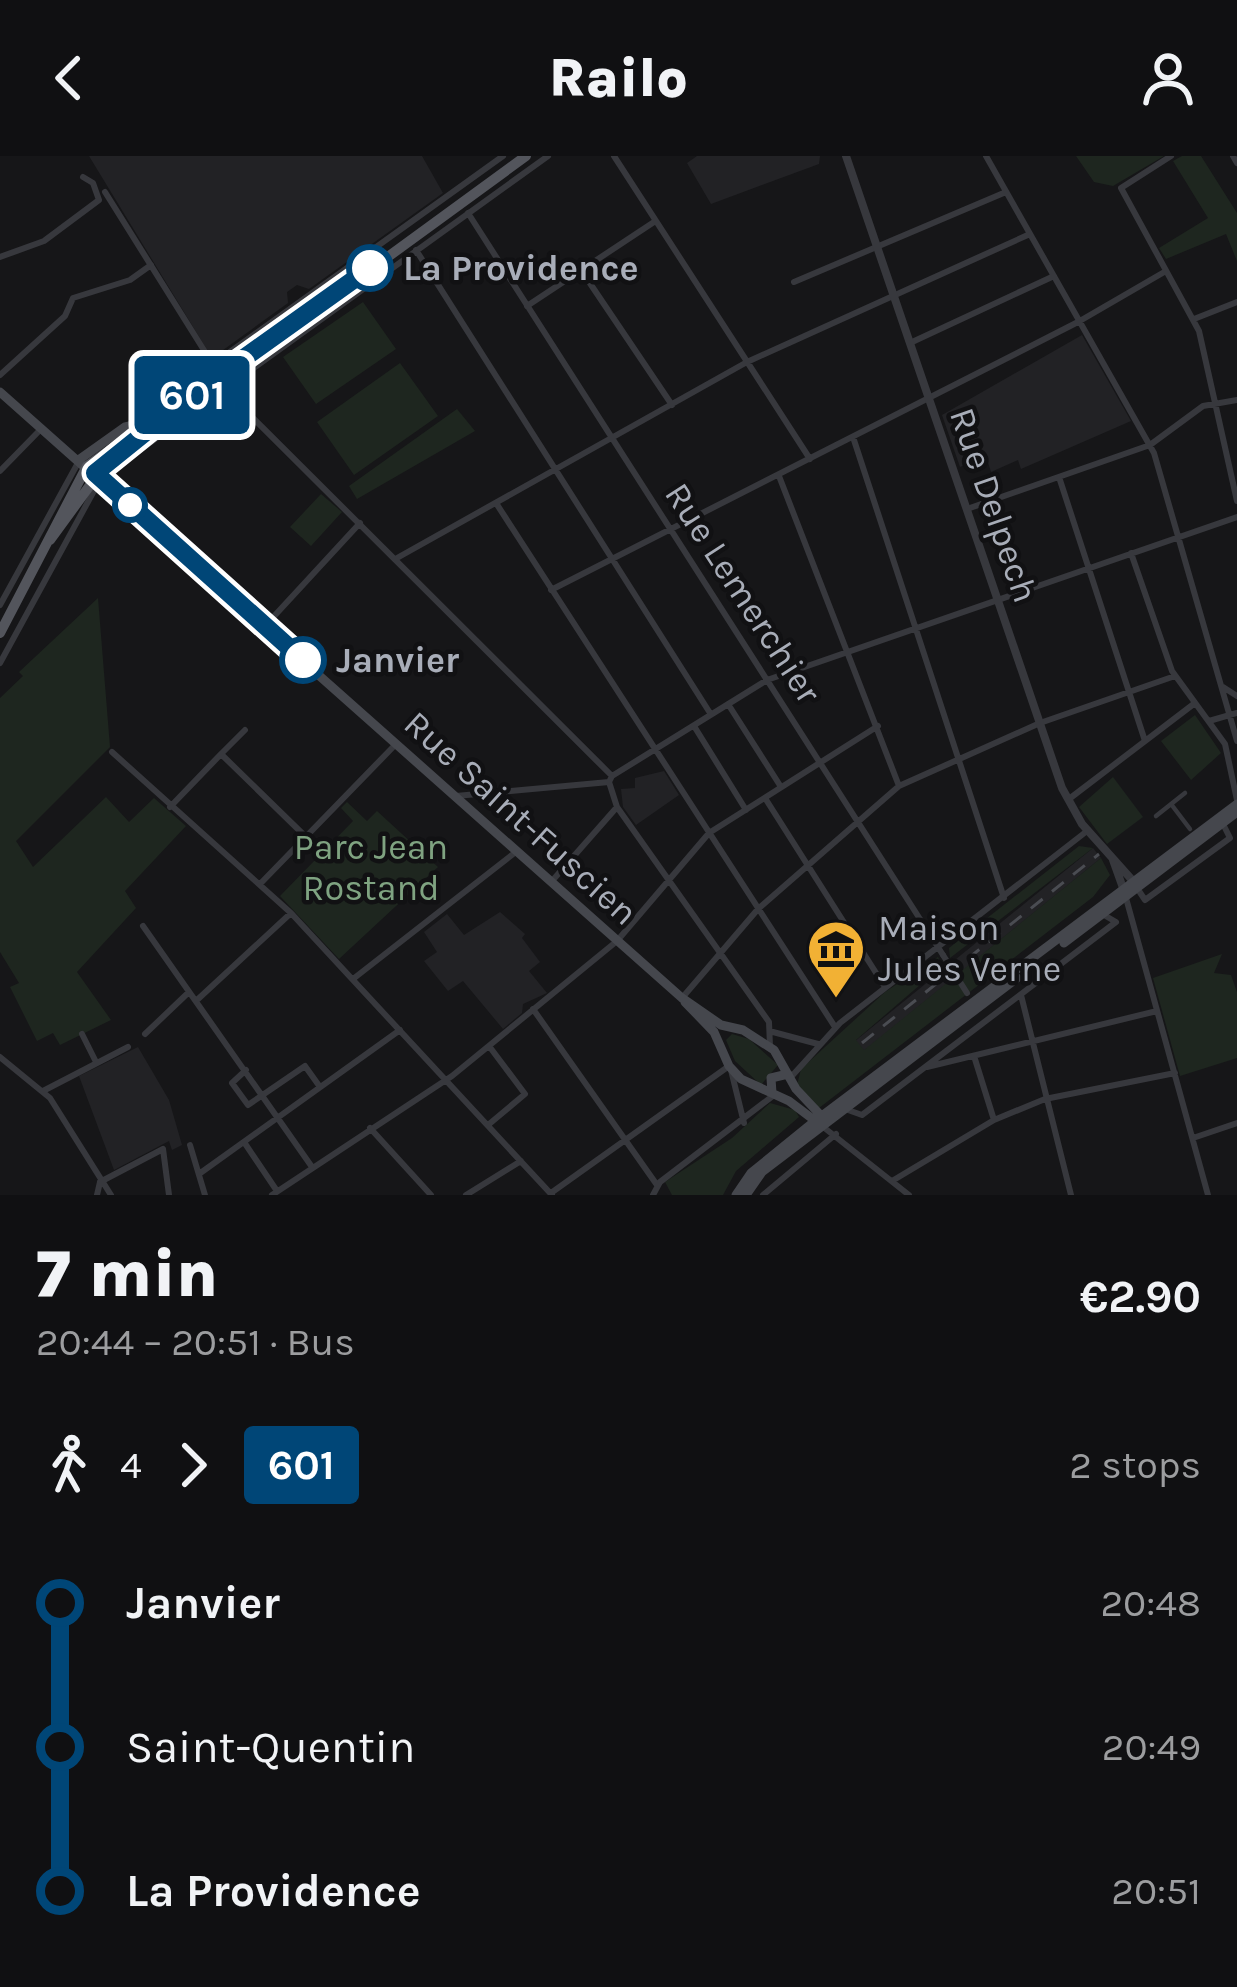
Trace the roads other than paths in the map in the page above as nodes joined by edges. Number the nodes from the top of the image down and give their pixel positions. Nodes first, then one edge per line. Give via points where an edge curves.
1 (503, 156) edge
2 (614, 156) edge
3 (846, 156) edge
4 (986, 156) edge
5 (1171, 156) edge
6 (539, 157) edge
7 (82, 177) dead end
8 (105, 191) dead end
9 (1006, 192) junction
10 (490, 196) junction
11 (452, 209) junction
12 (468, 213) junction
13 (656, 221) junction
14 (1030, 234) junction
15 (877, 247) junction
16 (416, 250) junction
17 (0, 257) edge
18 (151, 265) junction
19 (580, 270) junction
20 (1166, 271) junction
21 (1054, 276) junction
22 (794, 282) dead end
23 (315, 288) junction
24 (893, 296) junction
25 (330, 297) junction
26 (1237, 302) edge
27 (527, 306) junction
28 (331, 312) junction
29 (1194, 319) junction
30 (1080, 321) junction
31 (910, 343) junction
32 (274, 353) junction
33 (243, 359) junction
34 (747, 362) junction
35 (212, 363) junction
36 (0, 375) edge
37 (210, 382) junction
38 (224, 388) junction
39 (0, 392) edge
40 (188, 398) junction
41 (928, 398) junction
42 (1237, 400) edge
43 (1216, 404) junction
44 (672, 405) junction
45 (148, 422) junction
46 (43, 426) junction
47 (125, 427) junction
48 (853, 436) junction
49 (611, 439) junction
50 (1150, 446) junction
51 (810, 458) junction
52 (91, 469) junction
53 (556, 469) junction
54 (0, 471) edge
55 (778, 474) junction
56 (1059, 476) junction
57 (1237, 501) edge
58 (496, 503) junction
59 (967, 509) junction
60 (1237, 517) edge
61 (360, 523) junction
62 (671, 529) junction
63 (59, 536) junction
64 (1178, 537) junction
65 (1132, 553) junction
66 (41, 555) junction
67 (397, 558) junction
68 (612, 559) junction
69 (1089, 568) junction
70 (551, 590) junction
71 (998, 600) junction
72 (0, 605) edge
73 (265, 626) junction
74 (916, 628) junction
75 (0, 633) edge
76 (847, 652) junction
77 (0, 663) edge
78 (1175, 676) junction
79 (767, 680) junction
80 (1222, 687) junction
81 (1130, 692) junction
82 (1237, 696) edge
83 (1196, 703) junction
84 (728, 704) junction
85 (711, 714) junction
86 (1233, 714) edge
87 (1209, 721) junction
88 (1040, 723) junction
89 (693, 725) junction
90 (878, 726) junction
91 (245, 730) dead end
92 (1145, 741) junction
93 (1237, 741) edge
94 (397, 744) junction
95 (655, 750) junction
96 (112, 752) dead end
97 (1237, 753) edge
98 (221, 754) junction
99 (958, 758) junction
100 (1228, 760) junction
101 (820, 763) junction
102 (610, 779) junction
103 (899, 786) junction
104 (782, 787) junction
105 (1185, 793) dead end
106 (455, 796) junction
107 (765, 798) junction
108 (1067, 800) junction
109 (1171, 804) junction
110 (1237, 805) edge
111 (170, 807) junction
112 (617, 807) junction
113 (746, 810) junction
114 (1156, 815) dead end
115 (858, 821) junction
116 (1190, 830) dead end
117 (1088, 831) junction
118 (709, 833) junction
119 (306, 837) junction
120 (517, 851) junction
121 (1113, 858) junction
122 (808, 865) junction
123 (669, 880) junction
124 (551, 882) junction
125 (260, 884) junction
126 (1135, 884) junction
127 (1124, 892) junction
128 (1004, 898) junction
129 (758, 909) junction
130 (291, 913) junction
131 (142, 926) dead end
132 (1081, 930) junction
133 (617, 941) junction
134 (941, 952) junction
135 (720, 953) junction
136 (352, 979) junction
137 (885, 987) junction
138 (189, 992) junction
139 (1021, 994) junction
140 (970, 997) junction
141 (682, 998) junction
142 (196, 1001) junction
143 (533, 1009) junction
144 (1157, 1011) junction
145 (835, 1027) junction
146 (400, 1030) junction
147 (714, 1030) junction
148 (773, 1032) junction
149 (82, 1034) dead end
150 (145, 1034) dead end
151 (794, 1038) junction
152 (1031, 1042) junction
153 (818, 1044) junction
154 (489, 1046) junction
155 (128, 1047) dead end
156 (772, 1048) junction
157 (974, 1056) junction
158 (0, 1057) edge
159 (96, 1063) junction
160 (730, 1068) junction
161 (923, 1068) junction
162 (246, 1070) junction
163 (1175, 1073) junction
164 (447, 1079) junction
165 (791, 1079) junction
166 (320, 1088) junction
167 (44, 1090) junction
168 (775, 1095) junction
169 (263, 1096) junction
170 (1045, 1099) junction
171 (847, 1107) junction
172 (278, 1117) junction
173 (994, 1120) junction
174 (744, 1123) junction
175 (1237, 1123) edge
176 (488, 1125) junction
177 (826, 1125) junction
178 (370, 1128) junction
179 (1193, 1138) junction
180 (625, 1140) junction
181 (244, 1142) junction
182 (190, 1145) dead end
183 (521, 1161) junction
184 (312, 1167) junction
185 (199, 1174) junction
186 (892, 1180) junction
187 (100, 1182) junction
188 (657, 1185) junction
189 (428, 1191) edge
190 (274, 1193) edge
191 (551, 1194) edge
192 (97, 1195) edge
193 (111, 1195) edge
194 (170, 1195) edge
195 (205, 1195) edge
196 (413, 1195) edge
197 (466, 1195) edge
198 (653, 1195) edge
199 (736, 1195) edge
200 (746, 1195) edge
201 (763, 1195) edge
202 (909, 1195) edge
203 (1071, 1195) edge
204 (1208, 1195) edge

1 - 23 street
2 - 13 street
3 - 15 street, Rue Delpech
4 - 9 street
5 - 20 street via 1120,188
6 - 10 street
6 - 11 main road
7 - 17 street via 99,200 44,241
8 - 18 street
9 - 14 street
9 - 15 street
10 - 11 street
10 - 12 street
11 - 25 main road
12 - 16 street
12 - 27 street, Rue Lemerchier
13 - 19 street
13 - 34 street
14 - 21 street
14 - 24 street
15 - 22 street
15 - 24 street, Rue Delpech
16 - 28 street
16 - 53 street
18 - 35 street
18 - 36 street via 73,298 65,316
19 - 27 street
19 - 44 street
20 - 29 street
20 - 30 street
21 - 30 street
21 - 31 street
23 - 25 street
23 - 35 street
24 - 31 street, Rue Delpech
24 - 34 street
25 - 28 street
25 - 33 main road
26 - 29 street
27 - 49 street, Rue Lemerchier
28 - 32 street
29 - 43 street
30 - 41 street
30 - 50 street
31 - 41 street, Rue Delpech
32 - 33 street
32 - 38 street
33 - 37 main road
34 - 44 street
34 - 51 street
35 - 37 street
35 - 47 street
37 - 40 main road
38 - 52 street
38 - 61 street
39 - 46 main road, Rue Saint-Fuscien
40 - 45 main road
40 - 52 main road
41 - 48 street
41 - 59 street, Rue Delpech
42 - 43 street
43 - 50 street
43 - 57 street
44 - 49 street
45 - 47 main road
45 - 52 main road
46 - 52 main road, Rue Saint-Fuscien
46 - 54 street
47 - 52 main road
48 - 51 street
48 - 74 street
49 - 53 street
49 - 62 street, Rue Lemerchier
50 - 56 street
50 - 64 street
51 - 55 street
52 - 63 main road
52 - 63 street
52 - 72 street
52 - 73 main road, Rue Saint-Fuscien
53 - 58 street
53 - 68 street
55 - 62 street
55 - 76 street
56 - 59 street
56 - 69 street
58 - 67 street
58 - 70 street
59 - 71 street, Rue Delpech
60 - 64 street
61 - 67 street
61 - 73 street
62 - 68 street
62 - 79 street, Rue Lemerchier
63 - 66 main road
63 - 66 street
63 - 77 street
64 - 65 street
64 - 80 street
65 - 69 street
65 - 78 street
66 - 75 main road
67 - 102 street
68 - 70 street
68 - 85 street
69 - 71 street
69 - 81 street
70 - 95 street
71 - 74 street
71 - 88 street, Rue Delpech
73 - 94 main road, Rue Saint-Fuscien
74 - 76 street
74 - 99 street
76 - 79 street
76 - 90 street
78 - 81 street
78 - 83 street
79 - 84 street
79 - 101 street, Rue Lemerchier
80 - 82 street
80 - 86 street
81 - 88 street
81 - 92 street
83 - 87 street
83 - 92 street
84 - 85 street
84 - 104 street
85 - 89 street
86 - 87 street
86 - 93 street
87 - 100 street
88 - 99 street
88 - 108 street, Rue Delpech
89 - 95 street
89 - 113 street
90 - 101 street
90 - 103 street
91 - 98 street
92 - 108 street
94 - 106 main road, Rue Saint-Fuscien
94 - 119 street
95 - 102 street
95 - 118 street
96 - 111 street
97 - 100 street
98 - 111 street
98 - 119 street
99 - 103 street
99 - 128 street
100 - 110 street
101 - 104 street
101 - 115 street, Rue Lemerchier
102 - 106 street
102 - 112 street
103 - 115 street
104 - 107 street
105 - 109 street
106 - 120 main road, Rue Saint-Fuscien
107 - 113 street
107 - 122 street
108 - 117 street, Rue Delpech
109 - 114 street
109 - 116 street
110 - 126 main road
110 - 126 main road
111 - 125 street
112 - 123 street
112 - 124 street
113 - 118 street
115 - 122 street
115 - 134 street, Rue Lemerchier
117 - 121 street, Rue Delpech
117 - 128 street
118 - 123 street
118 - 129 street
119 - 125 street
120 - 124 main road, Rue Saint-Fuscien
120 - 136 street
121 - 126 street, Rue Delpech
121 - 127 street, Rue Delpech
122 - 129 street
122 - 137 street
123 - 133 street
123 - 135 street
124 - 133 main road, Rue Saint-Fuscien
125 - 130 street
126 - 127 main road
127 - 132 main road
127 - 140 main road
127 - 144 street
128 - 134 street
129 - 135 street
129 - 145 street
130 - 136 street
130 - 142 street
131 - 138 street
132 - 139 street via 1109,914 1116,922
132 - 171 main road
133 - 141 main road, Rue Saint-Fuscien
133 - 143 street
134 - 137 street
134 - 140 street, Rue Lemerchier, bridge
135 - 141 street
135 - 148 street
136 - 146 street
137 - 145 street
138 - 142 street
138 - 150 street
139 - 152 street
139 - 161 street
140 - 177 main road
141 - 147 main road, Rue Saint-Fuscien
142 - 162 street
143 - 154 street
143 - 180 street
144 - 152 street
144 - 163 street
145 - 153 street
146 - 164 street
146 - 166 street
147 - 156 main road via 729,1028
147 - 160 main road
148 - 151 street
148 - 156 street
149 - 159 street
151 - 153 street
151 - 156 street
152 - 157 street
152 - 170 street
153 - 165 street
154 - 164 street
154 - 176 street via 524,1094
155 - 159 street
156 - 165 main road
157 - 161 street
157 - 173 street
158 - 167 street
159 - 167 street
160 - 168 main road
160 - 174 street
160 - 180 street
161 - 171 street via 862,1114
162 - 169 street
162 - 169 street via 232,1083 248,1105
163 - 170 street
163 - 179 street
164 - 176 street
164 - 178 street
165 - 168 main road
165 - 168 main road via 771,1078
165 - 177 main road
166 - 169 street via 304,1066
166 - 172 street
167 - 187 street
168 - 174 street
168 - 177 main road
169 - 172 street
170 - 173 street
170 - 203 street
171 - 177 main road
172 - 181 street
172 - 184 street
173 - 186 street
174 - 188 street
175 - 179 street
176 - 183 street
177 - 186 street
177 - 199 main road via 751,1173
177 - 200 main road via 762,1172
177 - 201 street
178 - 184 street
178 - 189 street
179 - 204 street
180 - 188 street
180 - 191 street
181 - 185 street
181 - 190 street
182 - 185 street
183 - 191 street
183 - 197 street
184 - 190 street
185 - 195 street
186 - 202 street
187 - 192 street
187 - 193 street
187 - 194 street via 164,1149
188 - 198 street
189 - 196 street

